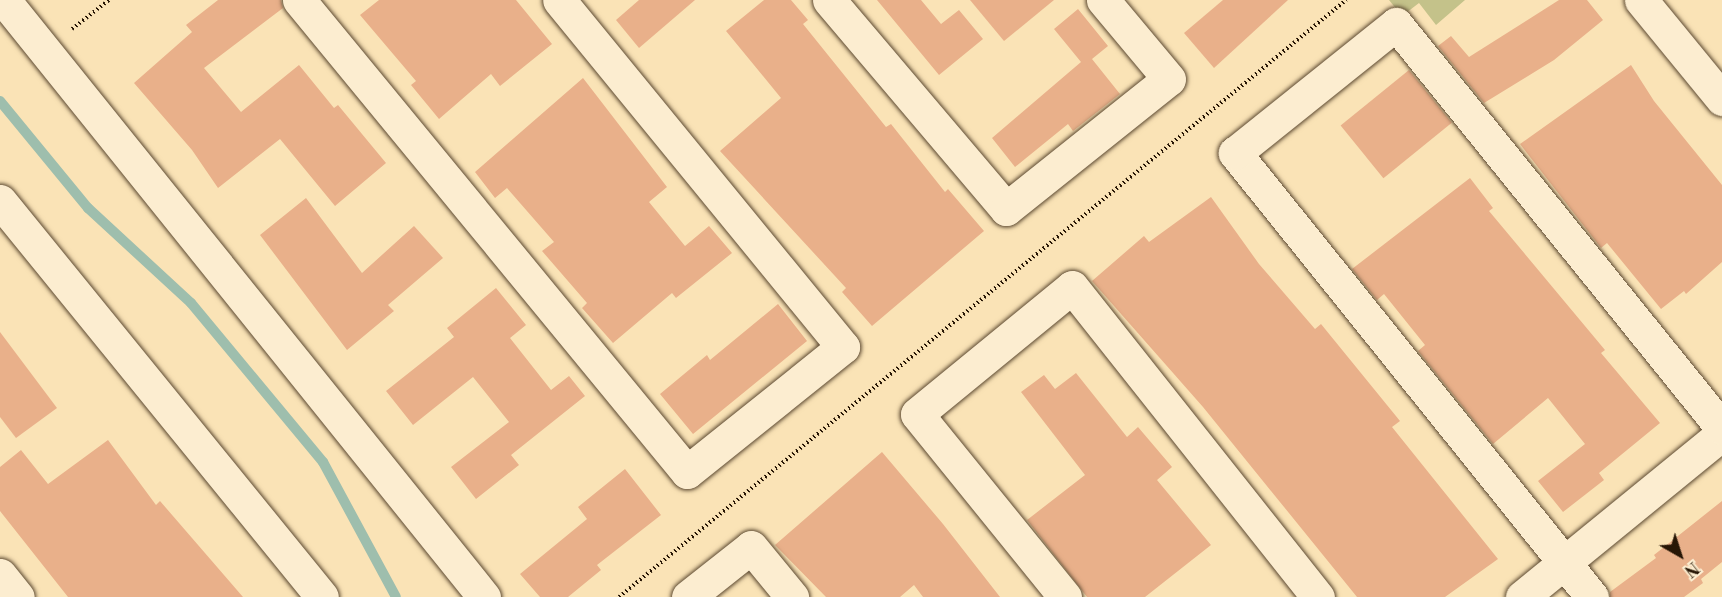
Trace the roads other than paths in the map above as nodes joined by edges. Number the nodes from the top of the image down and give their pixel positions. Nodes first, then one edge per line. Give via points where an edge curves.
1 (4, 0) edge
2 (299, 0) edge
3 (560, 0) edge
4 (829, 0) edge
5 (1103, 0) edge
6 (1641, 0) edge
7 (1722, 99) edge
8 (0, 201) edge
9 (1722, 428) edge
10 (1722, 435) edge
11 (1564, 563) junction
12 (0, 575) edge
13 (18, 597) edge
14 (322, 597) edge
15 (484, 597) edge
16 (688, 597) edge
17 (792, 597) edge
18 (1065, 597) edge
19 (1318, 597) edge
20 (1522, 597) edge
21 (1592, 597) edge

1 - 15 street
2 - 3 street via 687,472 843,347
4 - 5 street via 1006,209 1169,79
6 - 7 street
8 - 14 street
9 - 11 street via 1396,24 1235,153
10 - 11 street
11 - 20 street
11 - 21 street
12 - 13 street
16 - 17 street via 751,547
18 - 19 street via 917,414 1072,287

